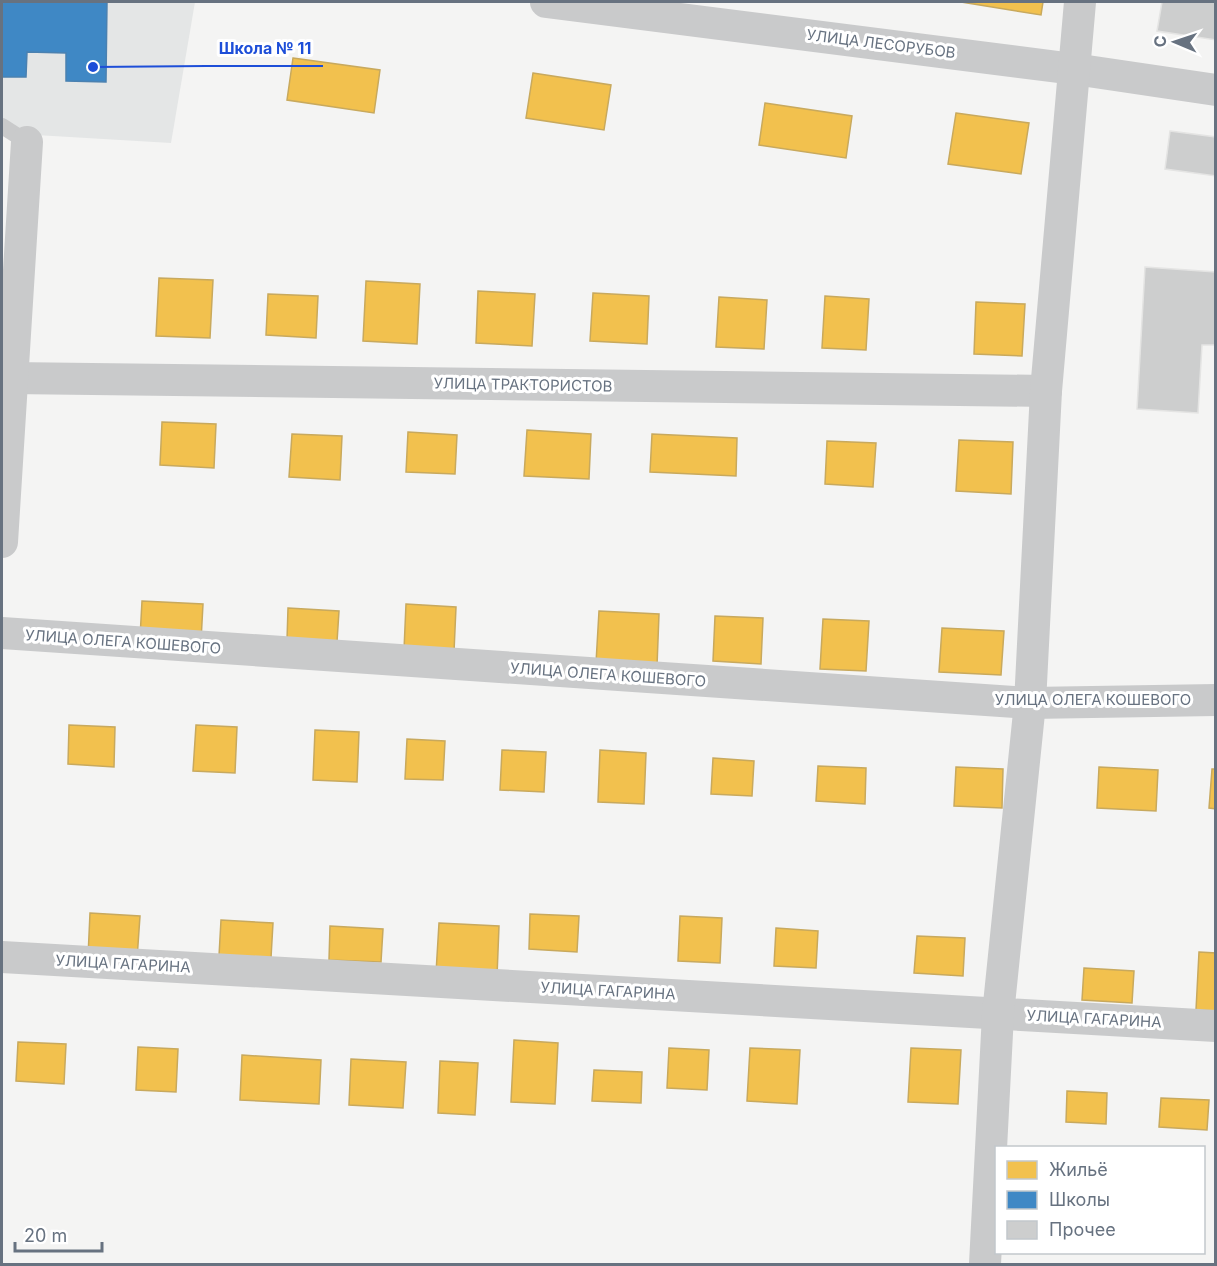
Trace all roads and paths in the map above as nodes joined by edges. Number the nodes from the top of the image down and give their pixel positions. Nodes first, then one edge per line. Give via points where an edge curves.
1 (546, 2) edge
2 (1080, 2) edge
3 (1074, 69) junction
4 (1215, 90) edge
5 (14, 134) edge
6 (6, 376) edge
7 (1046, 392) junction
8 (2, 542) edge
9 (2, 633) edge
10 (1215, 700) edge
11 (1030, 703) junction
12 (2, 957) edge
13 (998, 1014) junction
14 (1215, 1026) edge
15 (985, 1264) edge

1 - 3 street, УЛИЦА ЛЕСОРУБОВ
2 - 3 street
3 - 4 street, УЛИЦА ЛЕСОРУБОВ
3 - 7 street
5 - 6 street
6 - 7 street, УЛИЦА ТРАКТОРИСТОВ
6 - 8 street
7 - 11 street
9 - 11 street, УЛИЦА ОЛЕГА КОШЕВОГО
10 - 11 street, УЛИЦА ОЛЕГА КОШЕВОГО
11 - 13 street
12 - 13 street, УЛИЦА ГАГАРИНА
13 - 14 street, УЛИЦА ГАГАРИНА
13 - 15 street

